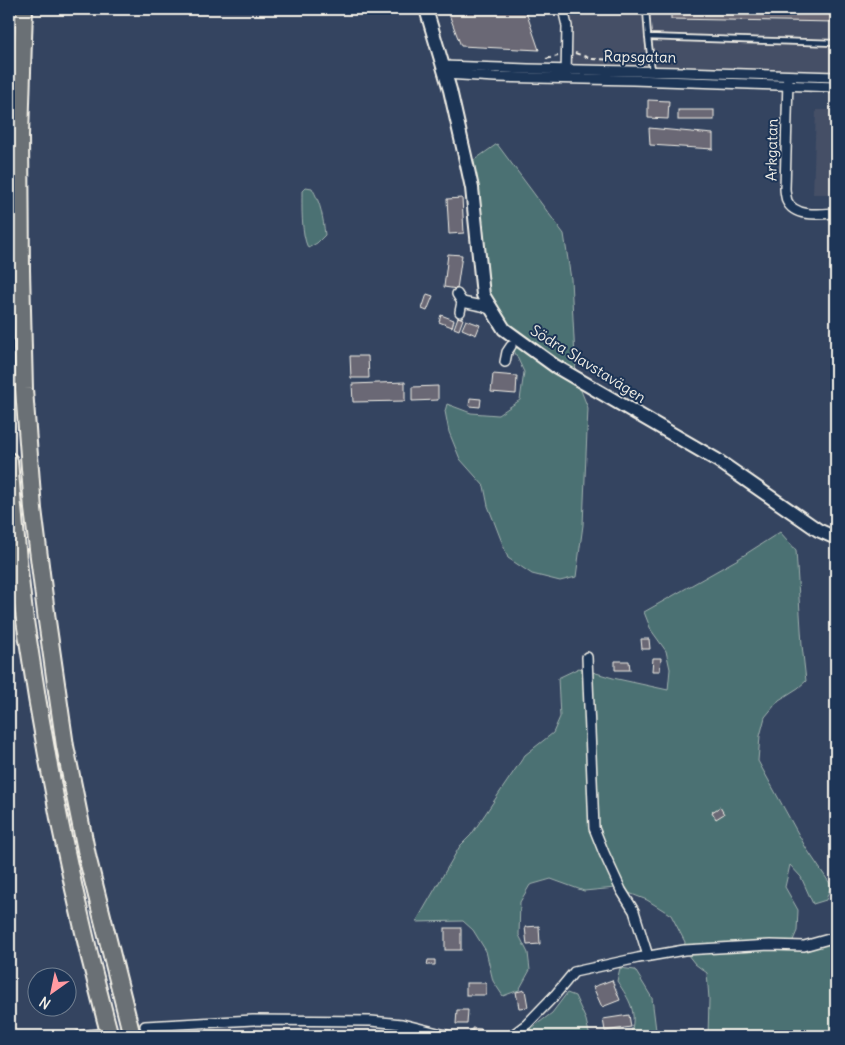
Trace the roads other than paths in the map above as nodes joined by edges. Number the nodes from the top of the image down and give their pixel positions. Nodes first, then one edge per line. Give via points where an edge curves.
1 (24, 9) edge
2 (426, 9) edge
3 (563, 9) edge
4 (646, 9) edge
5 (648, 37) junction
6 (836, 43) edge
7 (444, 70) junction
8 (566, 74) junction
9 (653, 76) junction
10 (788, 76) junction
11 (836, 77) edge
12 (788, 86) junction
13 (836, 87) edge
14 (836, 213) edge
15 (456, 294) dead end
16 (462, 302) junction
17 (492, 310) junction
18 (460, 312) dead end
19 (511, 346) dead end
20 (505, 362) dead end
21 (9, 461) edge
22 (836, 538) edge
23 (587, 658) dead end
24 (836, 937) edge
25 (648, 956) junction
26 (138, 1031) edge
27 (104, 1035) edge
28 (79, 1036) edge
29 (450, 1036) edge
30 (510, 1036) edge

1 - 26 highway via 20,135 21,270 24,388 33,509 65,746 88,860
2 - 7 street, Södra Slavstavägen
3 - 8 street via 567,26
4 - 5 lane
5 - 6 lane
5 - 9 lane
7 - 8 street, Rapsgatan via 495,77
7 - 17 street, Södra Slavstavägen via 472,188 483,294
8 - 9 street, Rapsgatan
9 - 10 street, Rapsgatan
9 - 12 street, Rapsgatan
10 - 11 street, Rapsgatan
10 - 12 street, Arkgatan
12 - 13 street, Rapsgatan
12 - 14 street, Arkgatan via 787,202 806,214
15 - 16 street
16 - 17 street
16 - 18 street
17 - 22 street, Södra Slavstavägen via 504,329 555,366 717,460 818,530
19 - 20 street
21 - 27 highway via 26,626 46,750
23 - 25 street via 594,828 621,890 634,911
24 - 25 street via 804,946 684,950
25 - 30 street via 574,972 527,1024
26 - 29 street via 253,1020 371,1021 402,1024
27 - 28 street

